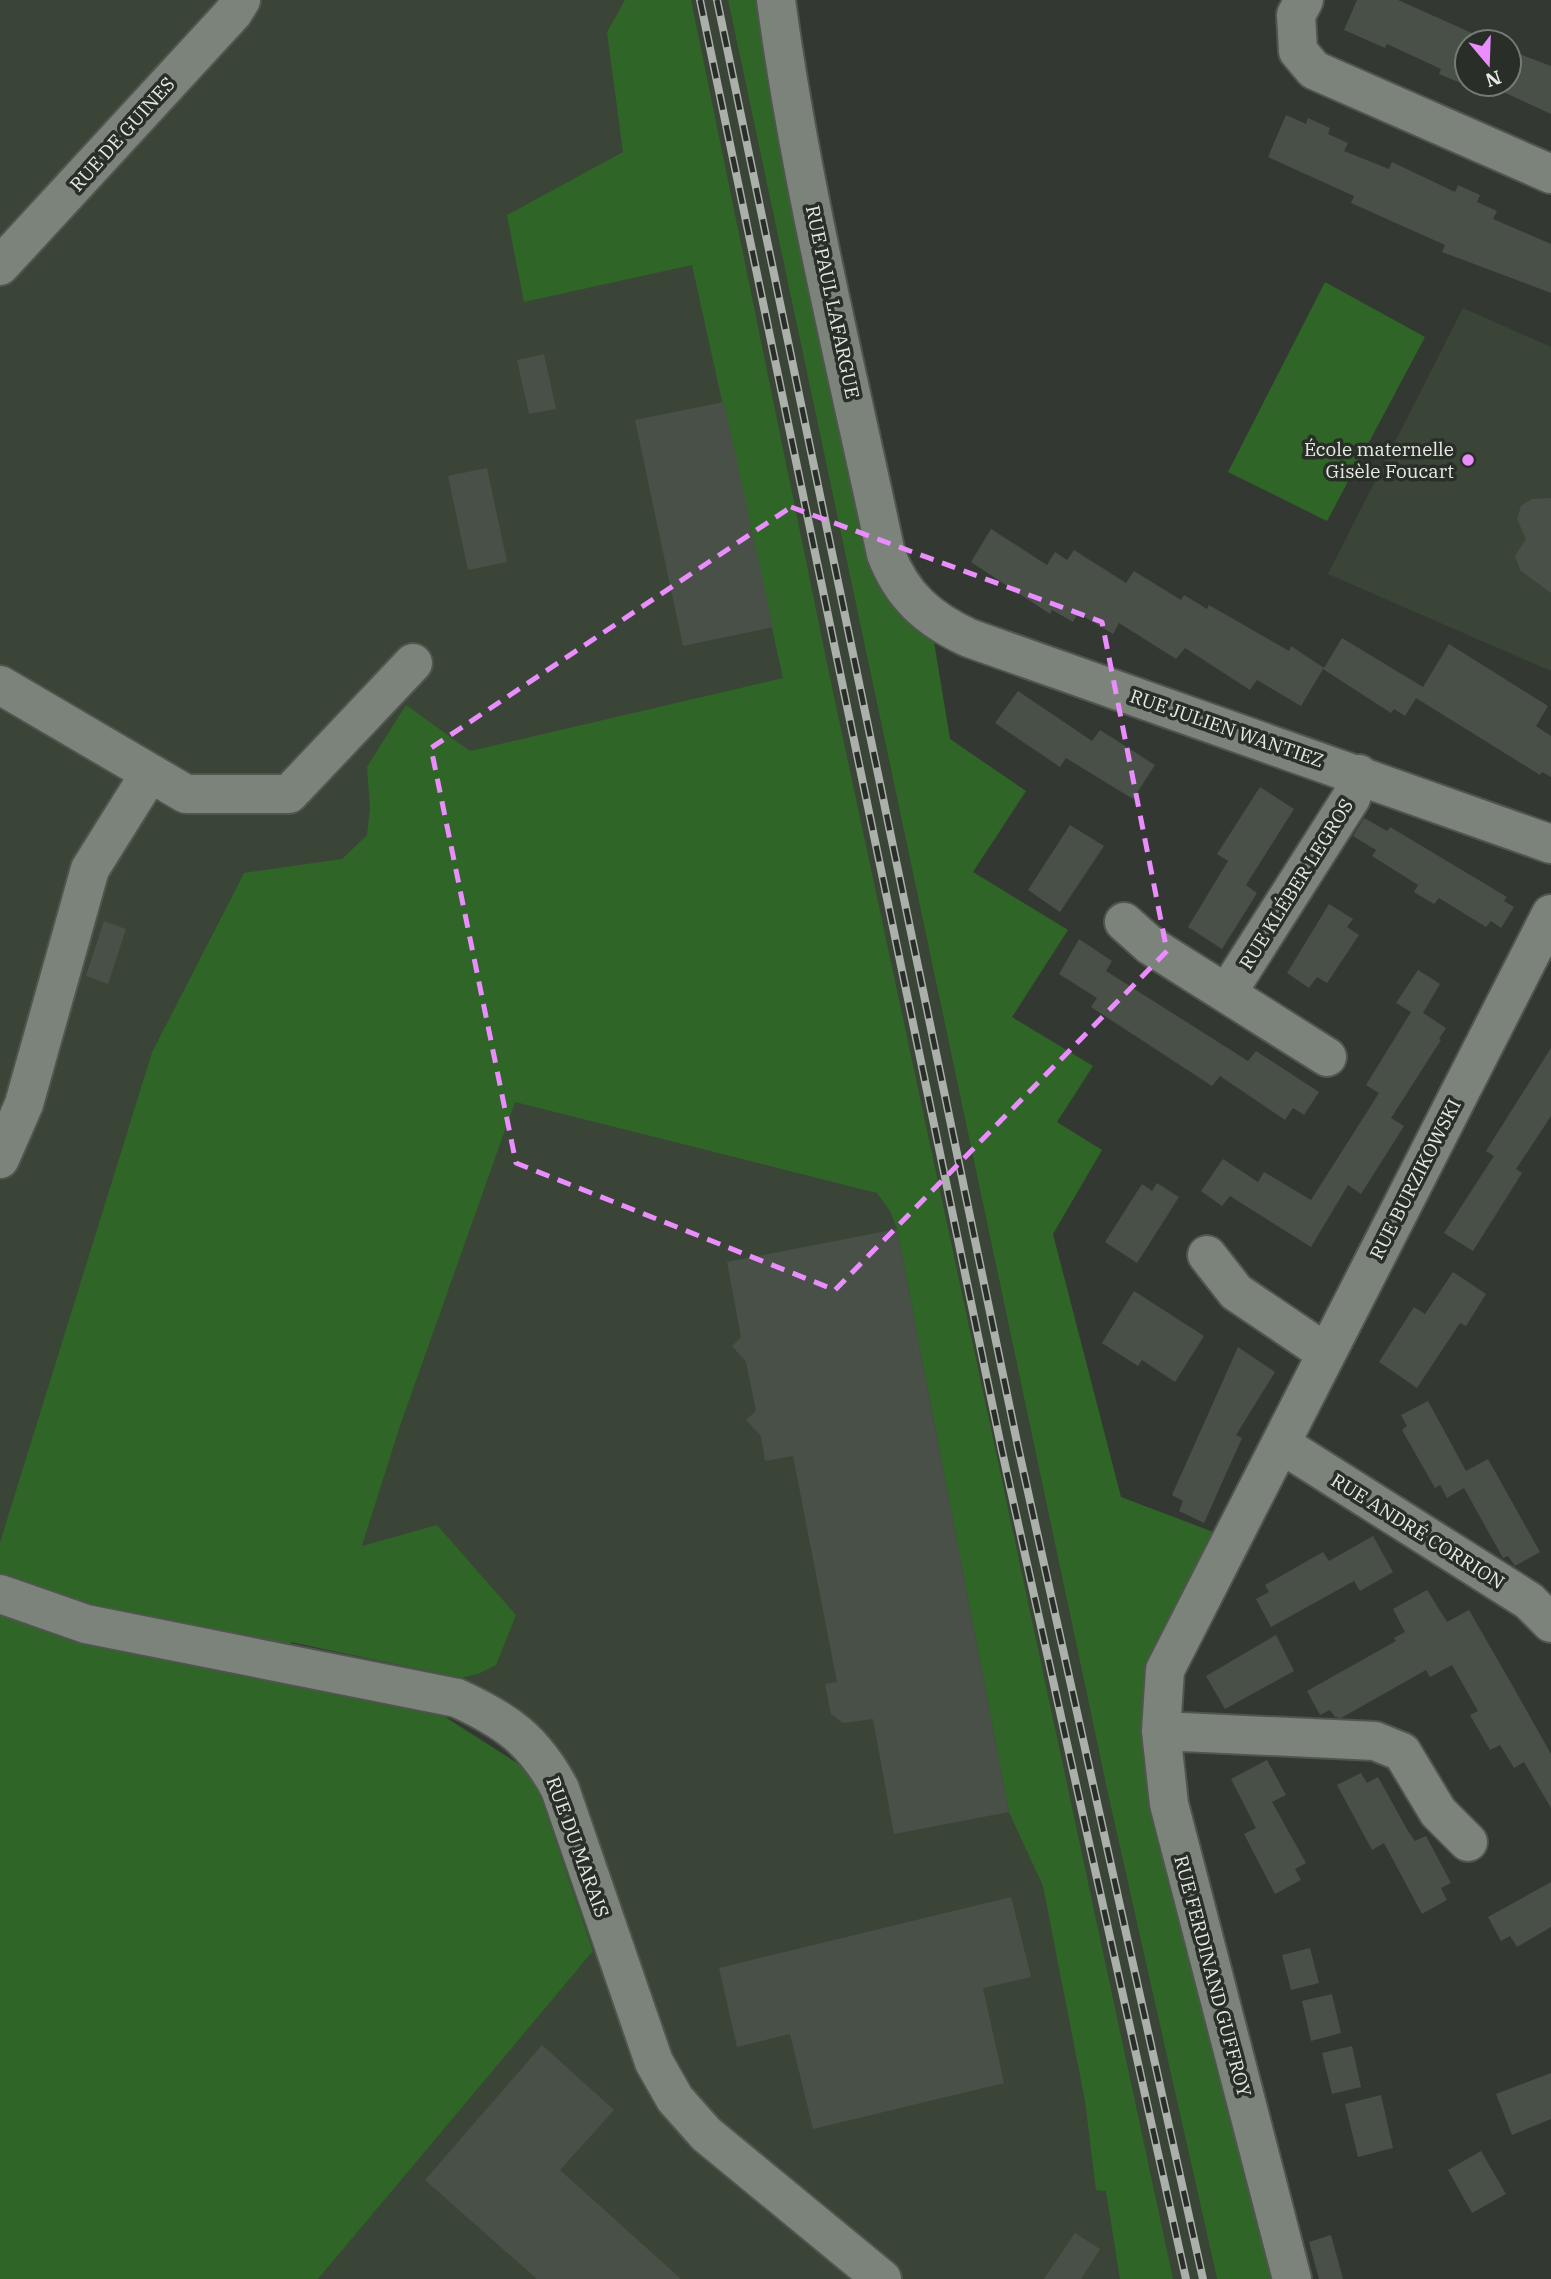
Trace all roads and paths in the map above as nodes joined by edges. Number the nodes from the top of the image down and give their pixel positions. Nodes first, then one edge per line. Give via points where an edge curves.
1 (241, 0) edge
2 (776, 0) edge
3 (1304, 0) edge
4 (1551, 174) edge
5 (0, 266) edge
6 (910, 599) joint
7 (413, 663) dead end
8 (0, 685) edge
9 (150, 773) junction
10 (1359, 774) junction
11 (1551, 844) edge
12 (1551, 914) edge
13 (1124, 922) dead end
14 (1227, 993) junction
15 (1327, 1057) dead end
16 (0, 1159) edge
17 (1207, 1255) dead end
18 (1326, 1353) junction
19 (1281, 1444) junction
20 (0, 1594) edge
21 (1551, 1623) edge
22 (1166, 1670) joint
23 (1161, 1731) junction
24 (1468, 1842) dead end
25 (882, 2279) edge
26 (1292, 2279) edge

1 - 5 street, RUE DE GUINES
2 - 6 street, RUE PAUL LAFARGUE via 785,67 886,554
3 - 4 street via 1296,15 1298,51 1314,70
6 - 10 street, RUE JULIEN WANTIEZ via 944,627 969,638
7 - 9 street via 289,794 186,794
8 - 9 street
9 - 16 street via 90,869 24,1104
10 - 11 street, RUE JULIEN WANTIEZ
10 - 14 street, RUE KLÉBER LEGROS via 1352,798
12 - 18 street, RUE BURZIKOWSKI
13 - 14 street via 1151,946
14 - 15 street
17 - 18 street via 1236,1292
18 - 19 street, RUE BURZIKOWSKI
19 - 21 street, RUE ANDRÉ CORRION via 1529,1601
19 - 22 street, RUE BURZIKOWSKI
20 - 25 street, RUE DU MARAIS via 86,1624 457,1698 515,1731 542,1756 560,1789 654,2062 675,2099 706,2134
22 - 23 street, RUE FERDINAND GUFFROY
23 - 24 street via 1375,1741 1402,1752 1438,1812
23 - 26 street, RUE FERDINAND GUFFROY via 1175,1827

